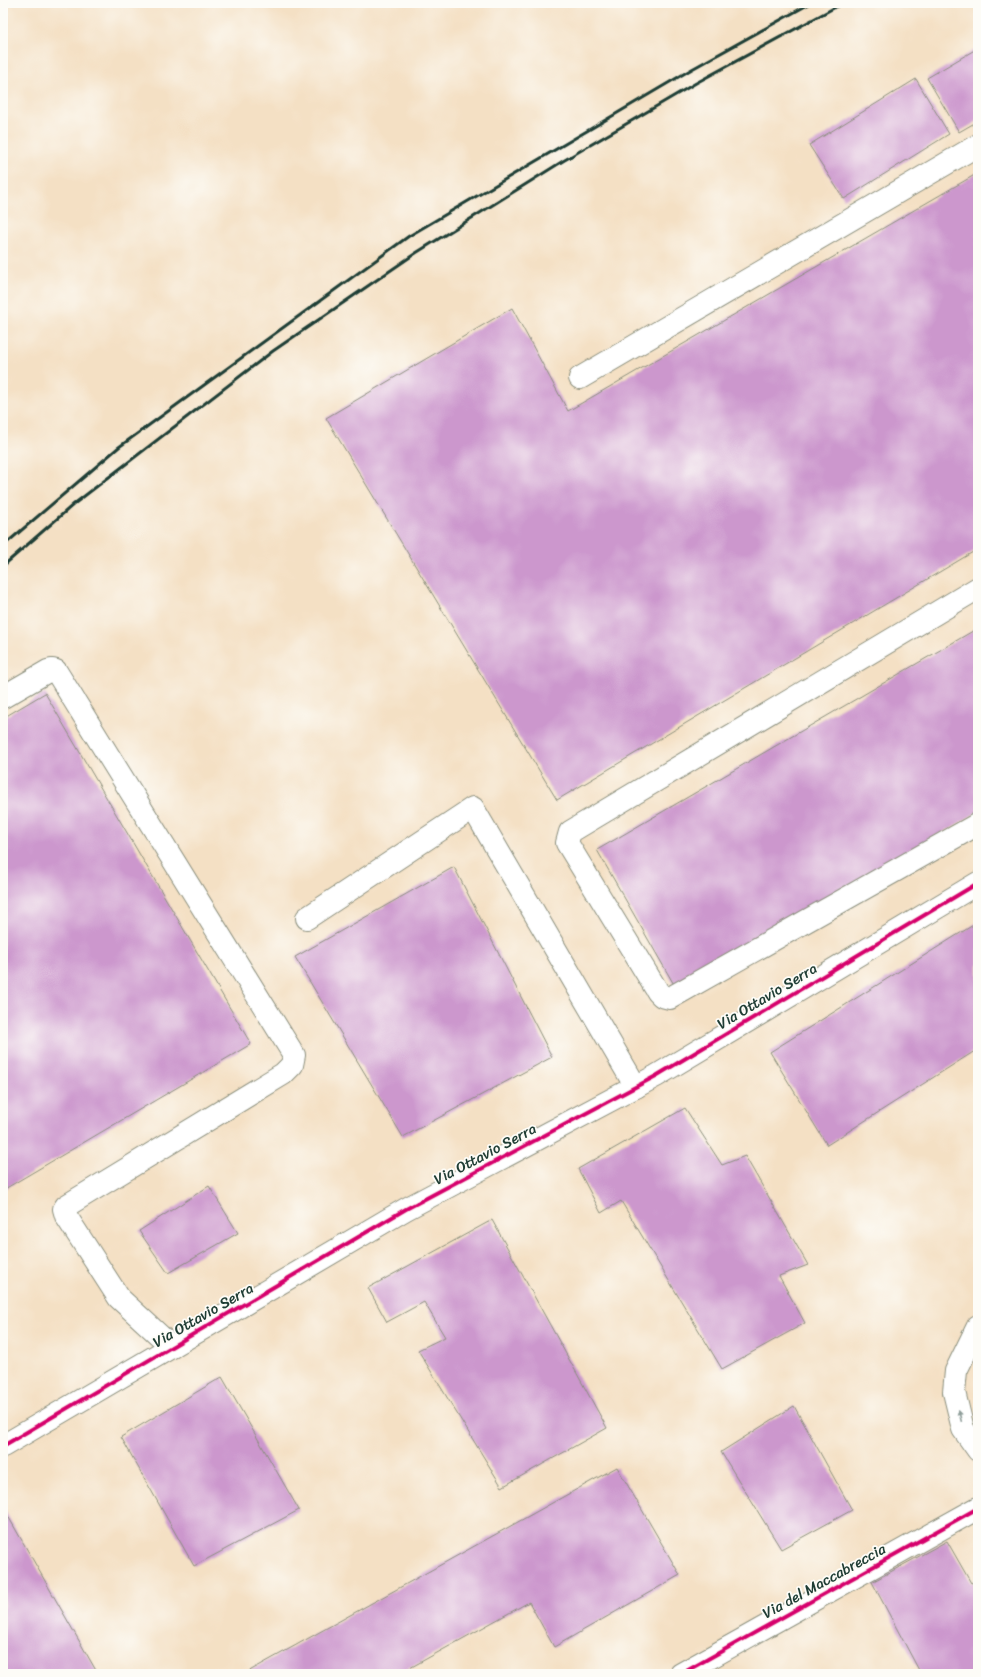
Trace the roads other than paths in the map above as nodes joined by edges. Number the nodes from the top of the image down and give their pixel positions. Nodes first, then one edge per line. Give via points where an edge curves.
1 (978, 145) edge
2 (580, 378) dead end
3 (978, 588) edge
4 (3, 697) edge
5 (978, 824) edge
6 (978, 883) edge
7 (306, 918) dead end
8 (636, 1087) junction
9 (978, 1326) edge
10 (172, 1347) junction
11 (3, 1446) edge
12 (978, 1450) edge
13 (978, 1508) edge
14 (681, 1674) edge

1 - 2 street
3 - 5 street via 570,832 567,843 658,992 670,998
4 - 10 street via 48,670 56,671 294,1055 292,1065 283,1074 64,1209 119,1298
6 - 8 street, Via Ottavio Serra
7 - 8 street via 473,808
8 - 10 street, Via Ottavio Serra via 406,1209
12 -> 9 street via 964,1428 954,1392 956,1371
10 - 11 street, Via Ottavio Serra
13 - 14 street, Via del Maccabreccia

